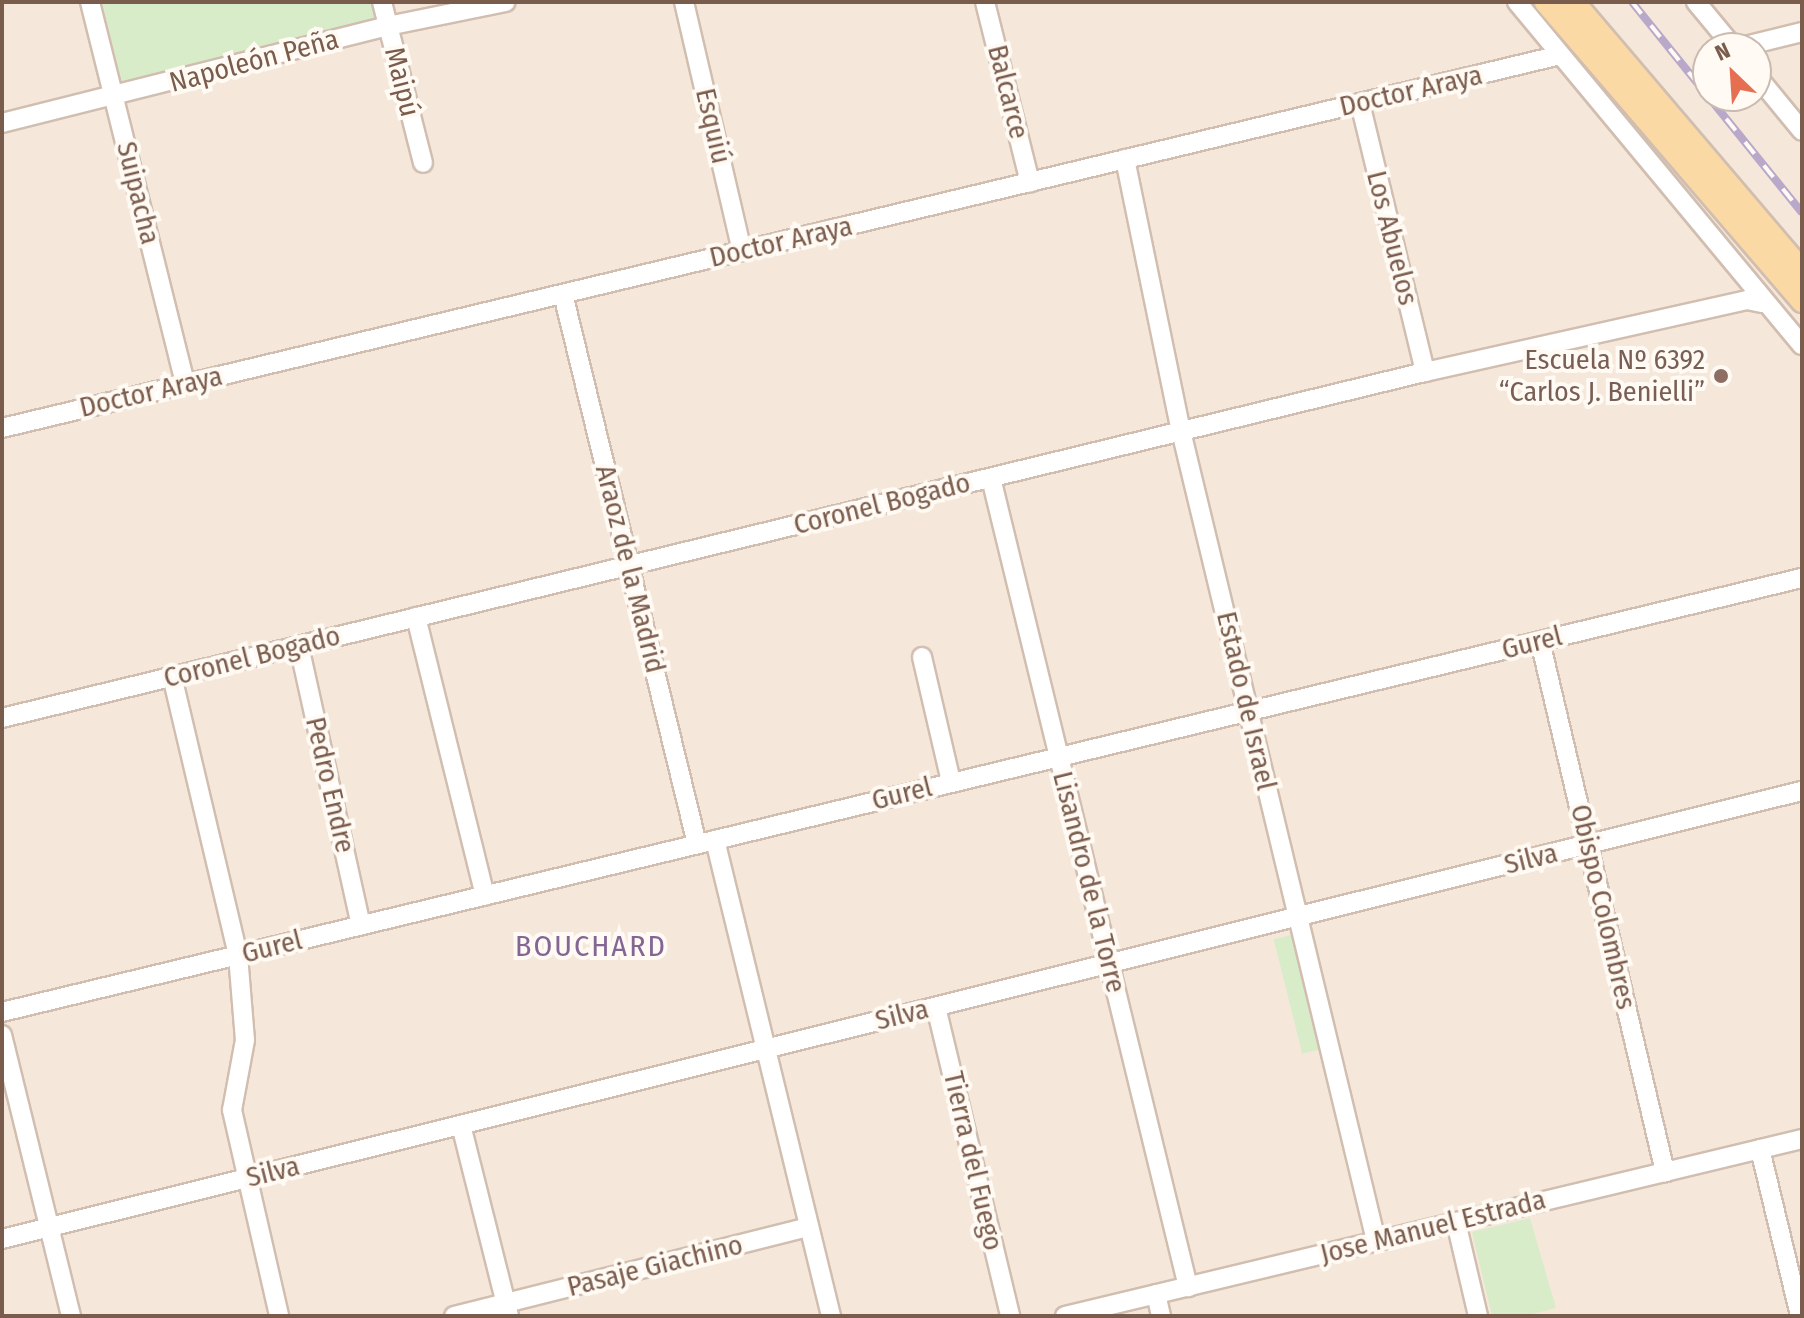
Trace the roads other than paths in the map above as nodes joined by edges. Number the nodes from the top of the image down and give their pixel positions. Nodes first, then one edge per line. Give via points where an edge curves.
1 (90, 2) edge
2 (382, 2) edge
3 (506, 2) edge
4 (684, 2) edge
5 (985, 2) edge
6 (1517, 2) edge
7 (1546, 2) edge
8 (1573, 2) edge
9 (1696, 2) edge
10 (388, 26) junction
11 (1721, 32) edge
12 (1802, 32) edge
13 (1772, 39) edge
14 (1560, 55) junction
15 (1772, 94) edge
16 (114, 97) junction
17 (1360, 103) junction
18 (2, 123) edge
19 (1802, 131) edge
20 (1125, 159) junction
21 (423, 163) dead end
22 (1030, 182) junction
23 (742, 251) junction
24 (1802, 271) edge
25 (563, 294) junction
26 (1802, 301) edge
27 (1763, 303) junction
28 (1802, 345) edge
29 (1425, 372) junction
30 (185, 384) junction
31 (2, 428) edge
32 (1181, 431) junction
33 (991, 478) junction
34 (629, 565) junction
35 (1802, 578) edge
36 (416, 617) junction
37 (1540, 641) junction
38 (299, 646) junction
39 (922, 657) dead end
40 (172, 676) junction
41 (1249, 711) junction
42 (2, 718) edge
43 (1059, 757) junction
44 (951, 782) junction
45 (1802, 791) edge
46 (706, 842) junction
47 (1588, 844) junction
48 (485, 896) junction
49 (1298, 917) junction
50 (361, 925) junction
51 (238, 955) junction
52 (1109, 964) junction
53 (936, 1007) junction
54 (2, 1012) edge
55 (2, 1035) edge
56 (766, 1049) junction
57 (461, 1125) junction
58 (1802, 1139) edge
59 (1760, 1149) junction
60 (1665, 1172) junction
61 (247, 1178) junction
62 (1456, 1222) junction
63 (50, 1227) junction
64 (809, 1227) junction
65 (2, 1239) edge
66 (1376, 1241) junction
67 (1188, 1287) junction
68 (1156, 1294) junction
69 (508, 1310) edge
70 (1799, 1315) edge
71 (71, 1316) edge
72 (279, 1316) edge
73 (454, 1316) edge
74 (831, 1316) edge
75 (1010, 1316) edge
76 (1065, 1316) edge
77 (1161, 1316) edge
78 (1478, 1316) edge

1 - 16 street, Suipacha
2 - 10 street, Maipú
3 - 10 street, Napoleón Peña
4 - 23 street, Esquiú
5 - 22 street, Balcarce
6 - 14 street
7 - 26 main road
8 - 24 main road
9 - 11 street
10 - 16 street, Napoleón Peña
10 - 21 street, Maipú
12 - 13 street
14 - 17 street, Doctor Araya
14 - 27 street
15 - 19 street
16 - 18 street, Napoleón Peña
16 - 30 street, Suipacha
17 - 20 street, Doctor Araya
17 - 29 street, Los Abuelos
20 - 22 street, Doctor Araya
20 - 32 street, Estado de Israel
22 - 23 street, Doctor Araya
23 - 25 street, Doctor Araya
25 - 30 street, Doctor Araya
25 - 34 street, Araoz de la Madrid
27 - 28 street
27 - 29 street, Coronel Bogado via 1747,300
29 - 32 street, Coronel Bogado
30 - 31 street, Doctor Araya
32 - 33 street, Coronel Bogado
32 - 41 street, Estado de Israel
33 - 34 street, Coronel Bogado
33 - 43 street, Lisandro de la Torre
34 - 36 street, Coronel Bogado
34 - 46 street, Araoz de la Madrid
35 - 37 street, Gurel
36 - 38 street, Coronel Bogado
36 - 48 street
37 - 41 street, Gurel
37 - 47 street, Obispo Colombres
38 - 40 street, Coronel Bogado
38 - 50 street, Pedro Endre
39 - 44 street
40 - 42 street, Coronel Bogado
40 - 51 street
41 - 43 street, Gurel
41 - 49 street, Estado de Israel
43 - 44 street, Gurel
43 - 52 street, Lisandro de la Torre
44 - 46 street, Gurel
45 - 47 street, Silva
46 - 48 street, Gurel
46 - 56 street, Araoz de la Madrid
47 - 49 street, Silva
47 - 60 street, Obispo Colombres
48 - 50 street, Gurel
49 - 52 street, Silva
49 - 66 street, Estado de Israel
50 - 51 street, Gurel
51 - 54 street, Gurel
51 - 61 street via 245,1040 232,1110
52 - 53 street, Silva
52 - 67 street, Lisandro de la Torre
53 - 56 street, Silva
53 - 75 street, Tierra del Fuego
55 - 63 street
56 - 57 street, Silva
56 - 64 street, Araoz de la Madrid
57 - 61 street, Silva
57 - 69 street
58 - 59 street, Jose Manuel Estrada
59 - 60 street, Jose Manuel Estrada
59 - 70 street
60 - 62 street, Jose Manuel Estrada
61 - 63 street, Silva
61 - 72 street
62 - 66 street, Jose Manuel Estrada
62 - 78 street
63 - 65 street, Silva
63 - 71 street
64 - 69 street, Pasaje Giachino
64 - 74 street, Araoz de la Madrid
66 - 67 street, Jose Manuel Estrada
67 - 68 street, Jose Manuel Estrada
68 - 76 street, Jose Manuel Estrada
68 - 77 street
69 - 73 street, Pasaje Giachino

